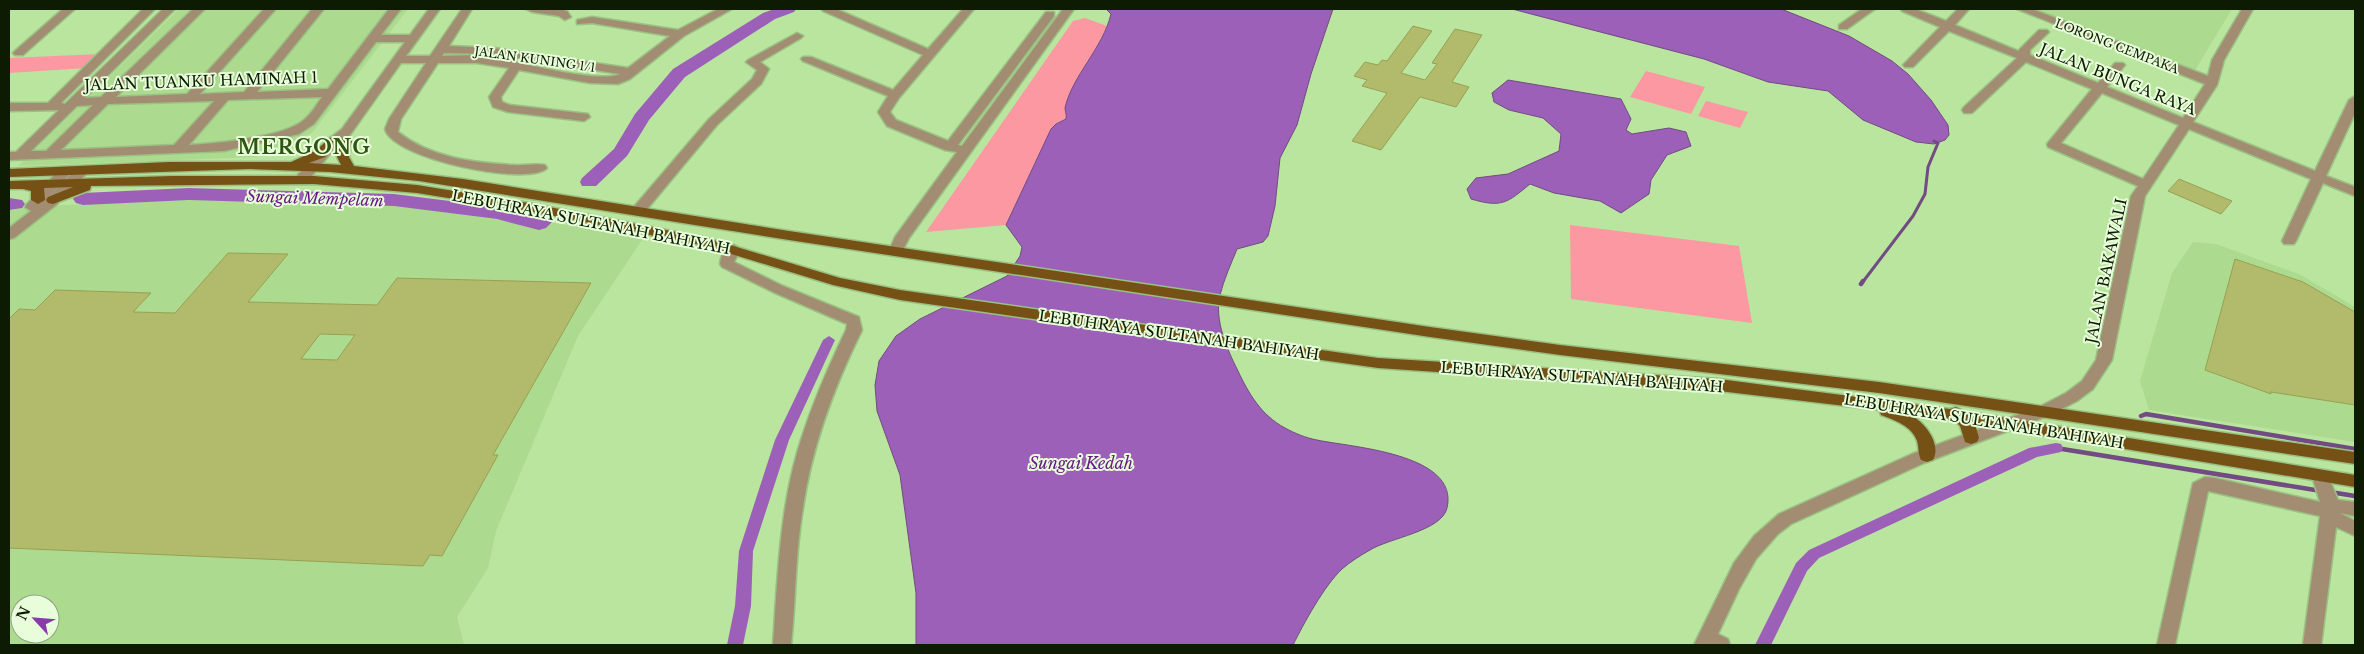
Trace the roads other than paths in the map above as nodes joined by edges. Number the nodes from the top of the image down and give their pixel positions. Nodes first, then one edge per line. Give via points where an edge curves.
1 (69, 9) edge
2 (149, 9) edge
3 (169, 9) edge
4 (199, 9) edge
5 (270, 9) edge
6 (318, 9) edge
7 (395, 9) edge
8 (434, 9) edge
9 (468, 9) edge
10 (532, 9) edge
11 (726, 9) edge
12 (827, 9) edge
13 (952, 9) edge
14 (1068, 9) edge
15 (1869, 9) edge
16 (1906, 9) edge
17 (1964, 9) edge
18 (2023, 9) edge
19 (2248, 9) edge
20 (967, 12) edge
21 (1050, 14) dead end
22 (564, 15) dead end
23 (581, 22) dead end
24 (1947, 26) junction
25 (1843, 27) dead end
26 (2043, 32) dead end
27 (680, 34) junction
28 (797, 36) dead end
29 (413, 38) junction
30 (372, 39) junction
31 (440, 48) junction
32 (18, 53) dead end
33 (930, 54) junction
34 (2024, 58) junction
35 (807, 59) dead end
36 (397, 60) junction
37 (432, 60) junction
38 (1909, 65) dead end
39 (2119, 65) dead end
40 (516, 66) junction
41 (630, 72) junction
42 (2212, 82) junction
43 (2101, 89) junction
44 (329, 93) junction
45 (895, 95) junction
46 (247, 96) junction
47 (224, 97) junction
48 (190, 98) junction
49 (2355, 100) edge
50 (104, 102) junction
51 (72, 104) junction
52 (9, 107) edge
53 (50, 107) junction
54 (1968, 110) dead end
55 (584, 117) dead end
56 (2185, 124) junction
57 (342, 138) junction
58 (950, 146) junction
59 (178, 149) junction
60 (964, 150) junction
61 (14, 155) edge
62 (49, 155) junction
63 (282, 167) junction
64 (540, 168) dead end
65 (350, 170) junction
66 (82, 171) joint
67 (9, 174) edge
68 (313, 174) junction
69 (68, 177) junction
70 (2319, 178) junction
71 (108, 182) junction
72 (54, 184) junction
73 (2144, 184) junction
74 (16, 185) edge
75 (2355, 192) edge
76 (38, 200) junction
77 (54, 200) junction
78 (638, 211) junction
79 (28, 217) junction
80 (9, 235) edge
81 (2289, 241) dead end
82 (734, 249) junction
83 (896, 251) junction
84 (1922, 395) junction
85 (1870, 403) junction
86 (2044, 411) junction
87 (1962, 417) junction
88 (2012, 424) junction
89 (1971, 438) junction
90 (1927, 456) junction
91 (2355, 458) edge
92 (2355, 481) edge
93 (2327, 499) junction
94 (2355, 509) edge
95 (2355, 529) edge
96 (1710, 642) edge
97 (782, 645) edge
98 (2166, 645) edge
99 (2312, 645) edge

1 - 32 street
2 - 53 street
3 - 51 street
4 - 50 street
5 - 48 street
6 - 46 street
7 - 30 street
8 - 29 street
9 - 31 street
10 - 22 street
11 - 27 street
12 - 33 street
13 - 20 street
14 - 60 street
15 - 25 street
16 - 24 street, JALAN BUNGA RAYA
17 - 24 street
18 - 42 street, LORONG CEMPAKA
19 - 42 street, JALAN BAKAWALI via 2218,60
20 - 33 street
21 - 58 street
23 - 27 street via 592,20
24 - 34 street, JALAN BUNGA RAYA
24 - 38 street
26 - 34 street via 2024,49
27 - 41 street
28 - 78 street via 752,62 763,69 757,81 713,122
29 - 30 street
29 - 36 street
30 - 44 street
31 - 37 street
31 - 41 street, JALAN KUNING 1/1 via 494,51
33 - 45 street
34 - 43 street, JALAN BUNGA RAYA
34 - 54 street
35 - 45 street
36 - 37 street
36 - 57 street
37 - 40 street via 477,59
37 - 64 street via 392,124 392,133 425,153 447,160 525,170
39 - 43 street
40 - 41 street via 609,82
40 - 55 street via 495,97 497,104
42 - 56 street, JALAN BAKAWALI
43 - 56 street, JALAN BUNGA RAYA
43 - 73 street via 2053,144
44 - 46 street, JALAN TUANKU HAMINAH 1
44 - 59 street via 310,121 295,131 237,144
45 - 58 street via 884,112 891,122
46 - 47 street, JALAN TUANKU HAMINAH 1
47 - 48 street, JALAN TUANKU HAMINAH 1
47 - 59 street
48 - 50 street, JALAN TUANKU HAMINAH 1
49 - 70 street
50 - 51 street, JALAN TUANKU HAMINAH 1
50 - 62 street
51 - 53 street, JALAN TUANKU HAMINAH 1
51 - 61 street
52 - 53 street, JALAN TUANKU HAMINAH 1
56 - 70 street, JALAN BUNGA RAYA
56 - 73 street, JALAN BAKAWALI
57 - 63 main road via 309,160
57 - 65 main road via 343,157
57 - 68 street
58 - 60 street
59 - 62 street
60 - 83 street via 902,236
61 - 62 street
63 - 66 main road, LEBUHRAYA SULTANAH BAHIYAH
63 - 68 main road, LEBUHRAYA SULTANAH BAHIYAH
65 - 68 main road, LEBUHRAYA SULTANAH BAHIYAH
65 - 78 main road, LEBUHRAYA SULTANAH BAHIYAH via 544,194
66 - 69 street
67 - 69 main road, LEBUHRAYA SULTANAH BAHIYAH
68 - 71 main road, LEBUHRAYA SULTANAH BAHIYAH
68 - 82 main road, LEBUHRAYA SULTANAH BAHIYAH via 529,207
69 - 71 main road, LEBUHRAYA SULTANAH BAHIYAH
69 - 72 street
69 - 77 street
70 - 75 street, JALAN BUNGA RAYA
70 - 81 street
71 - 77 main road
72 - 74 main road
72 - 76 street
73 - 86 street, JALAN BAKAWALI via 2134,208 2104,360 2085,387
74 - 76 main road via 32,186 38,190
76 - 79 street
77 - 79 street
78 - 83 main road, LEBUHRAYA SULTANAH BAHIYAH
79 - 80 street
82 - 85 main road, LEBUHRAYA SULTANAH BAHIYAH via 838,282 900,296 1378,363 1720,385
82 - 97 street via 728,257 728,264 732,267 854,321 854,330 830,379 812,432 797,490
83 - 84 main road, LEBUHRAYA SULTANAH BAHIYAH via 1624,358 1717,367
84 - 86 main road, LEBUHRAYA SULTANAH BAHIYAH
84 - 87 main road
85 - 87 main road, LEBUHRAYA SULTANAH BAHIYAH
85 - 90 main road via 1913,424 1927,443
86 - 88 street
86 - 91 main road, LEBUHRAYA SULTANAH BAHIYAH
87 - 88 main road, LEBUHRAYA SULTANAH BAHIYAH
87 - 89 main road via 1970,428
88 - 89 street
88 - 93 main road, LEBUHRAYA SULTANAH BAHIYAH
89 - 90 street
90 - 96 street via 1798,512 1773,527 1746,560
92 - 93 main road, LEBUHRAYA SULTANAH BAHIYAH
93 - 94 street
93 - 95 street
93 - 98 street via 2215,484 2199,488
93 - 99 street

